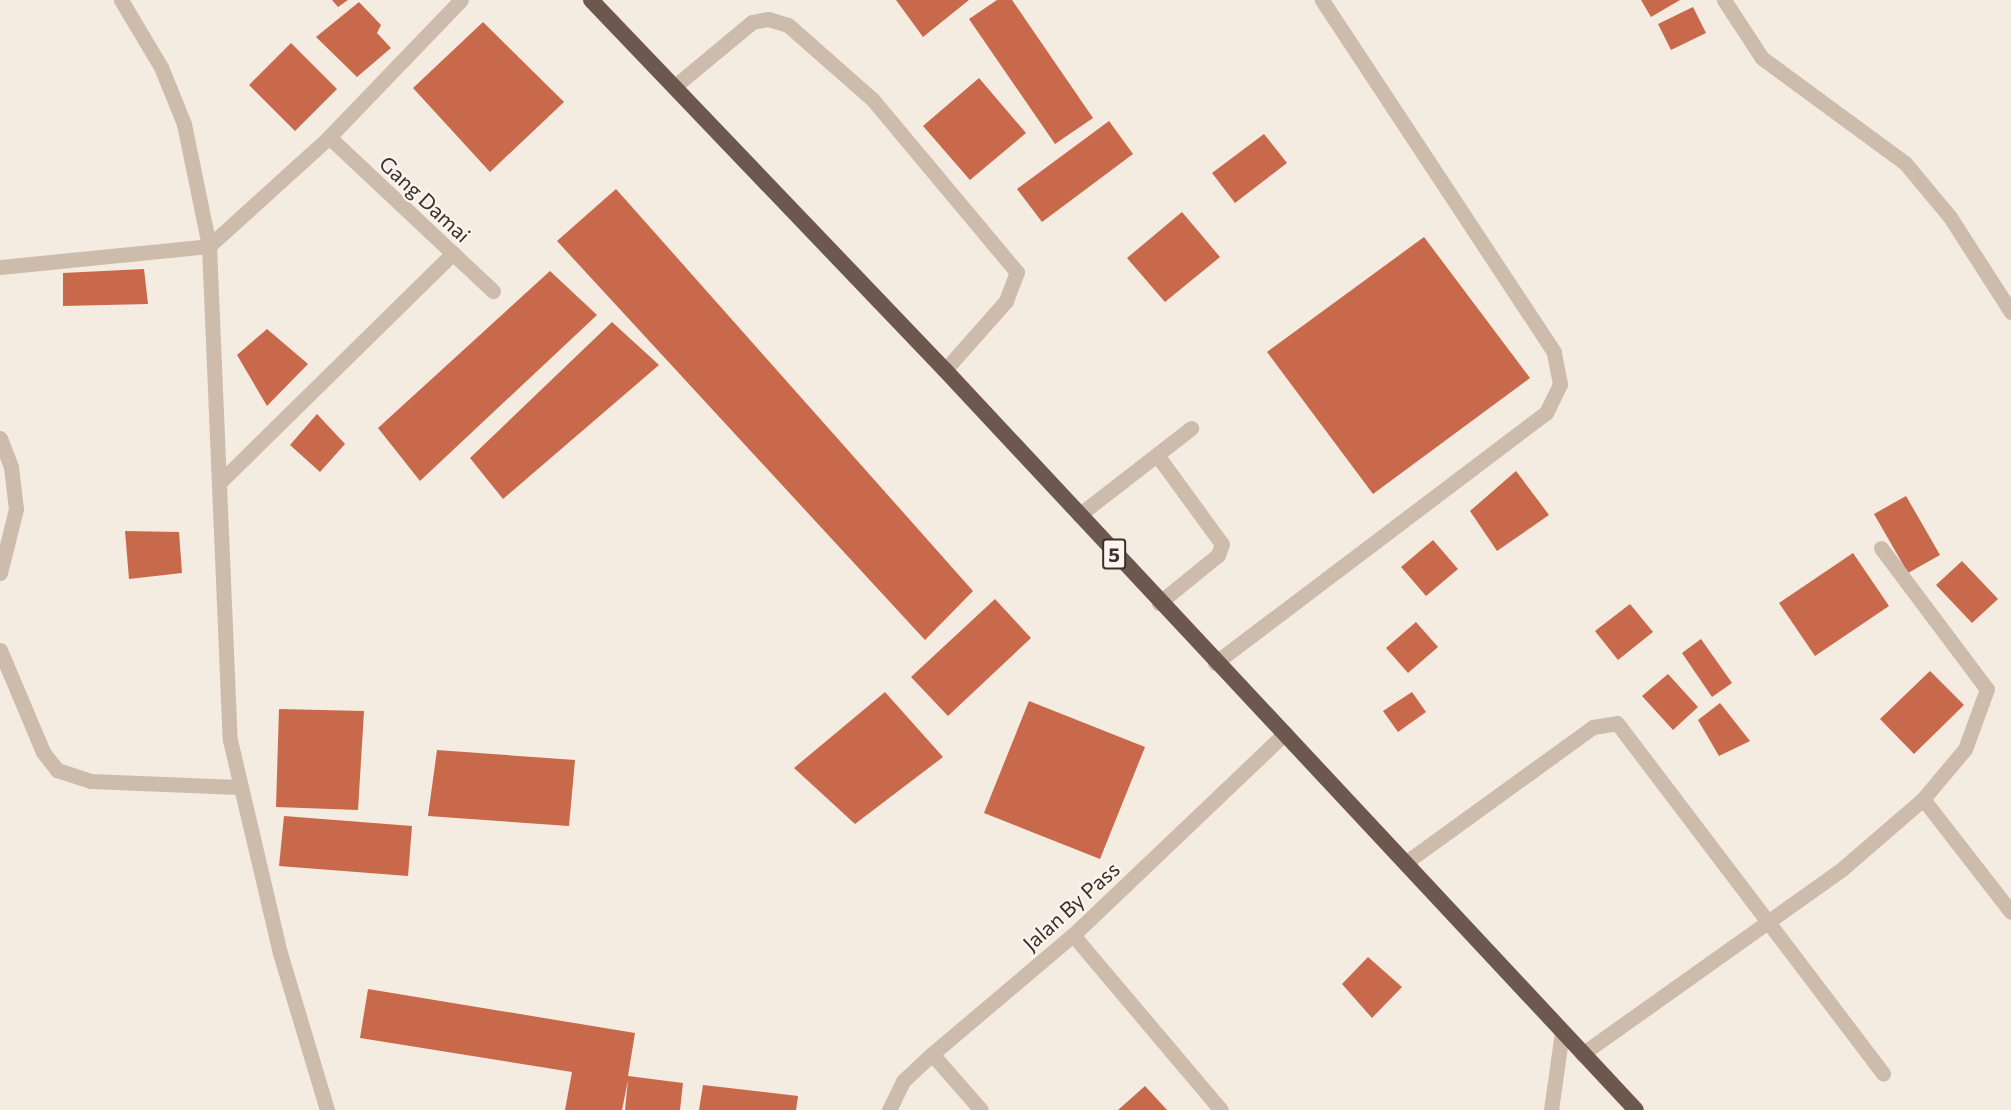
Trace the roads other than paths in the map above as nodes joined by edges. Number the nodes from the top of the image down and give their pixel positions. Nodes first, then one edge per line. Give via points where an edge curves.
1 (121, 0) edge
2 (461, 0) edge
3 (591, 0) edge
4 (1322, 0) edge
5 (1724, 0) edge
6 (675, 86) junction
7 (329, 137) junction
8 (209, 246) junction
9 (453, 253) junction
10 (0, 267) edge
11 (493, 291) dead end
12 (2011, 312) edge
13 (945, 370) junction
14 (1191, 428) dead end
15 (0, 438) edge
16 (1156, 454) junction
17 (219, 483) junction
18 (1079, 515) junction
19 (1881, 548) dead end
20 (0, 573) edge
21 (1159, 603) junction
22 (0, 650) edge
23 (1215, 663) junction
24 (1285, 733) junction
25 (239, 787) junction
26 (1923, 799) junction
27 (1406, 863) junction
28 (2011, 912) edge
29 (1766, 924) junction
30 (1073, 935) junction
31 (1562, 1032) junction
32 (932, 1054) junction
33 (1582, 1054) junction
34 (1883, 1073) dead end
35 (327, 1110) edge
36 (889, 1110) edge
37 (981, 1110) edge
38 (1221, 1110) edge
39 (1551, 1110) edge
40 (1636, 1110) edge

1 - 8 street via 161,67 184,124
2 - 7 street
3 - 6 highway, 5
4 - 23 street via 1554,352 1560,384 1546,412
5 - 12 street via 1762,58 1905,163 1950,217
6 - 13 highway, 5
6 - 13 street via 752,22 768,19 788,25 873,100 1017,272 1006,301
7 - 8 street
7 - 9 street, Gang Damai
8 - 10 street
8 - 17 street
9 - 11 street, Gang Damai
9 - 17 street
13 - 18 highway, 5
14 - 16 street
15 - 20 street via 11,467 16,510
16 - 18 street
16 - 21 street via 1222,544 1218,555
17 - 25 street via 227,708
18 - 21 highway, 5
19 - 26 street via 1987,689 1965,749
21 - 23 highway, 5
22 - 25 street via 44,752 57,770 90,781
23 - 24 highway, 5
24 - 27 highway, 5
24 - 30 street, Jalan By Pass
25 - 35 street
26 - 28 street
26 - 29 street via 1842,869
27 - 29 street via 1593,727 1617,723
27 - 31 highway, 5
29 - 33 street
29 - 34 street
30 - 32 street, Jalan By Pass
30 - 38 street
31 - 33 highway, 5
31 - 39 street
32 - 36 street, Jalan By Pass via 903,1081
32 - 37 street
33 - 40 highway, 5

